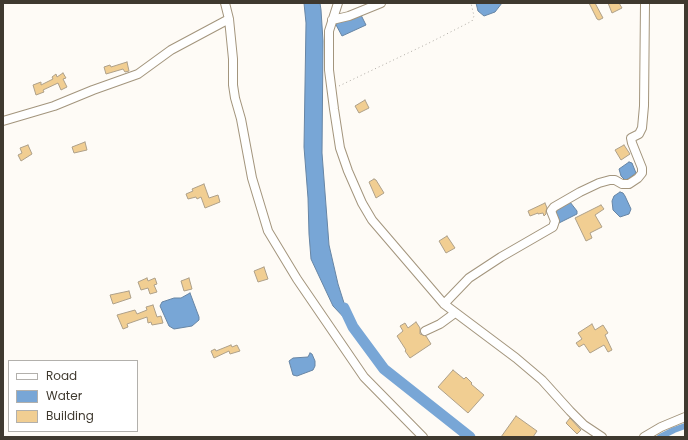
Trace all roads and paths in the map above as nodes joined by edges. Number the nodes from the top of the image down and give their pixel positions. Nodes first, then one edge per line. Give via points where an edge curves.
1 (225, 3) edge
2 (338, 3) edge
3 (381, 3) edge
4 (472, 3) edge
5 (645, 3) edge
6 (229, 19) junction
7 (332, 20) junction
8 (331, 90) junction
9 (3, 121) edge
10 (444, 304) junction
11 (455, 313) junction
12 (425, 331) dead end
13 (685, 417) edge
14 (423, 437) edge
15 (602, 437) edge
16 (644, 437) edge

1 - 6 street
2 - 7 street
3 - 7 street
4 - 8 path via 472,21
5 - 10 street via 642,128 639,134 631,138 642,173 629,184 610,180 580,192 554,207 551,211 555,221 553,227 469,278
6 - 9 street via 171,50 138,74 54,106
6 - 14 street via 235,98 252,178 268,231 297,280 364,377
7 - 8 street via 329,31
8 - 10 street via 340,148 362,203 384,235
10 - 11 street
11 - 12 street
11 - 15 street via 516,358 542,380 584,425
13 - 16 street

